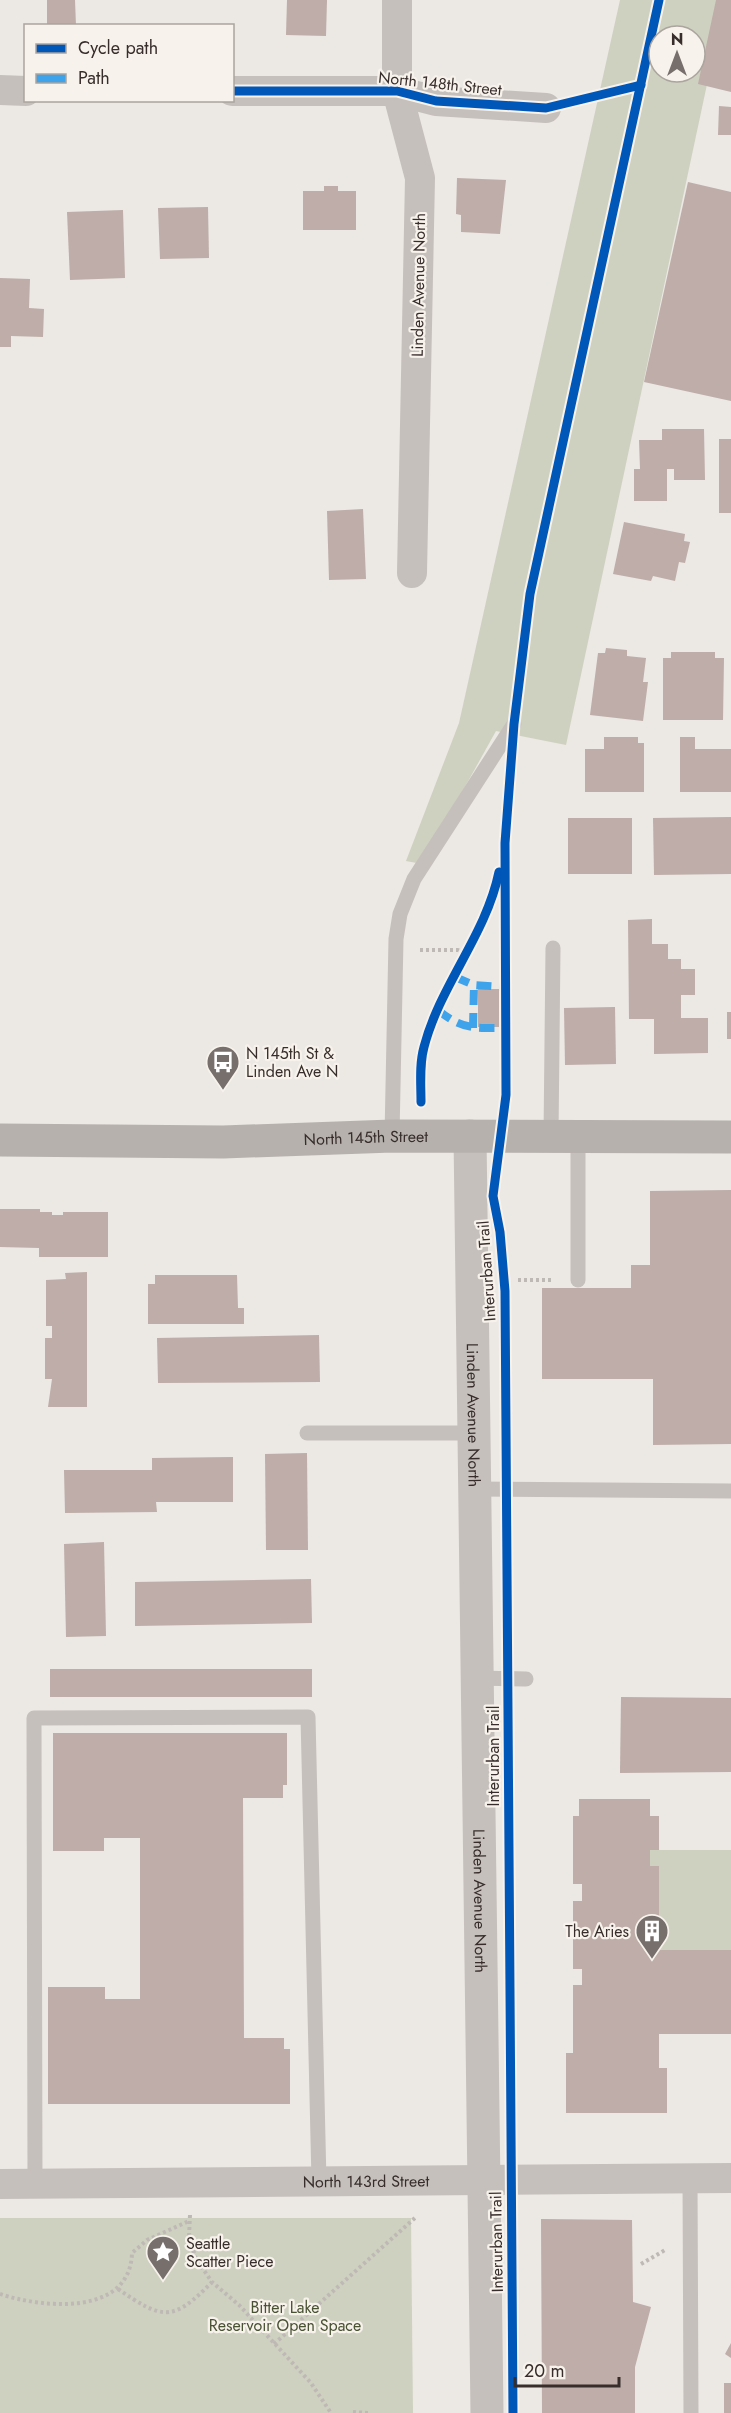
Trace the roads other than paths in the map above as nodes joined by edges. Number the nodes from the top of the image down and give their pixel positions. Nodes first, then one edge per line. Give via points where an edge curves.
1 (397, 0) edge
2 (0, 90) edge
3 (24, 90) edge
4 (234, 91) edge
5 (397, 91) junction
6 (546, 108) dead end
7 (412, 573) dead end
8 (514, 724) dead end
9 (553, 948) dead end
10 (392, 1136) junction
11 (470, 1136) junction
12 (564, 1136) junction
13 (731, 1137) edge
14 (0, 1140) edge
15 (578, 1280) road end
16 (307, 1432) dead end
17 (474, 1433) junction
18 (475, 1489) junction
19 (731, 1491) edge
20 (478, 1678) junction
21 (526, 1679) dead end
22 (731, 2178) edge
23 (690, 2179) junction
24 (485, 2180) junction
25 (319, 2181) junction
26 (0, 2184) edge
27 (35, 2184) junction
28 (487, 2413) edge
29 (691, 2413) edge

1 - 5 street, Linden Avenue North
2 - 3 street
4 - 5 street, North 148th Street
5 - 6 street, North 148th Street via 436,101
5 - 7 street, Linden Avenue North via 420,178
8 - 10 lane via 414,879 400,914 395,950
9 - 12 lane
10 - 11 main road, North 145th Street
10 - 14 main road, North 145th Street via 223,1142
11 - 12 main road, North 145th Street
11 - 17 street, Linden Avenue North
12 - 13 main road, North 145th Street
12 - 15 lane
16 - 17 lane
17 - 18 street, Linden Avenue North
18 - 19 lane
18 - 20 street, Linden Avenue North
20 - 21 lane
20 - 24 street, Linden Avenue North
22 - 23 street, North 143rd Street
23 - 24 street, North 143rd Street
23 - 29 lane
24 - 25 street, North 143rd Street
24 - 28 street, Linden Avenue North
25 - 27 street, North 143rd Street
25 - 27 lane via 308,1717 34,1718
26 - 27 street, North 143rd Street

